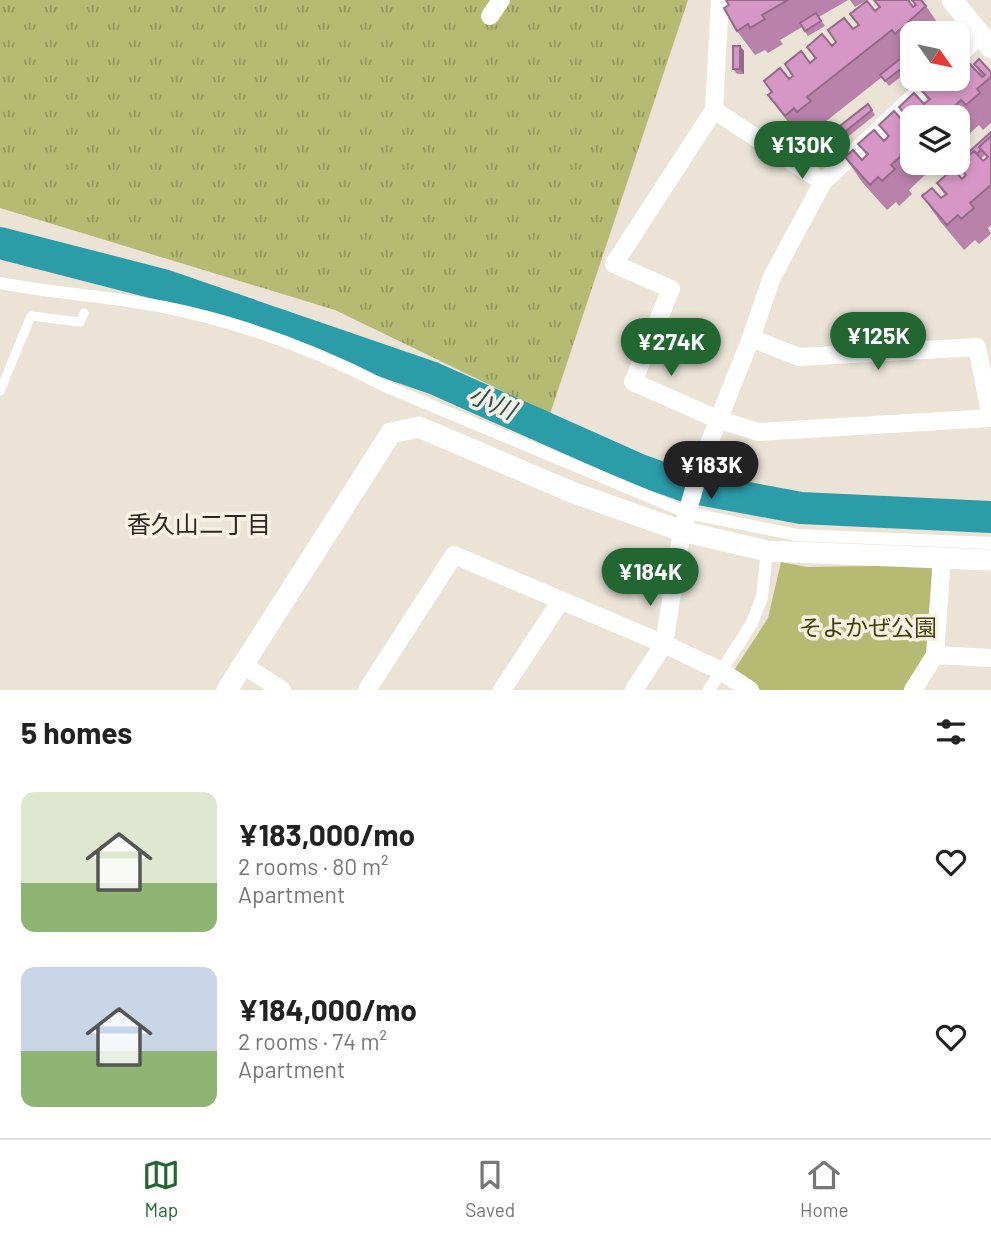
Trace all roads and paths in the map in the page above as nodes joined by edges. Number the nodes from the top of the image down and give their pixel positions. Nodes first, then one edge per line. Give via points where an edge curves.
1 (501, 0) edge
2 (720, 0) edge
3 (952, 0) edge
4 (490, 16) dead end
5 (985, 42) edge
6 (920, 91) edge
7 (714, 110) junction
8 (823, 182) junction
9 (0, 283) edge
10 (84, 313) dead end
11 (751, 338) junction
12 (0, 391) edge
13 (991, 418) edge
14 (717, 419) junction
15 (684, 525) junction
16 (991, 543) edge
17 (767, 551) junction
18 (942, 557) junction
19 (991, 559) edge
20 (560, 602) junction
21 (664, 644) junction
22 (935, 655) junction
23 (991, 658) edge
24 (243, 665) junction
25 (721, 671) junction
26 (227, 690) edge
27 (282, 690) edge
28 (367, 690) edge
29 (502, 690) edge
30 (634, 690) edge
31 (709, 690) edge
32 (750, 690) edge
33 (914, 690) edge

1 - 4 street
2 - 7 street
3 - 5 street
6 - 8 street
7 - 8 street
7 - 14 street via 614,264 671,289 633,382
8 - 11 street via 772,277
9 - 15 street via 164,307 347,366
10 - 12 lane via 80,322 31,316
11 - 13 street via 799,358 977,347
11 - 14 street
13 - 14 street via 758,432
14 - 15 street
15 - 16 street
15 - 17 street
15 - 21 street
15 - 24 street via 574,492 419,427 391,433
17 - 18 street
17 - 25 street via 762,597
18 - 19 street
18 - 22 street
20 - 21 street
20 - 28 street via 454,555
20 - 29 street
21 - 25 street
21 - 30 street
22 - 23 street
22 - 33 street
24 - 26 street
24 - 27 street
25 - 31 street
25 - 32 street

